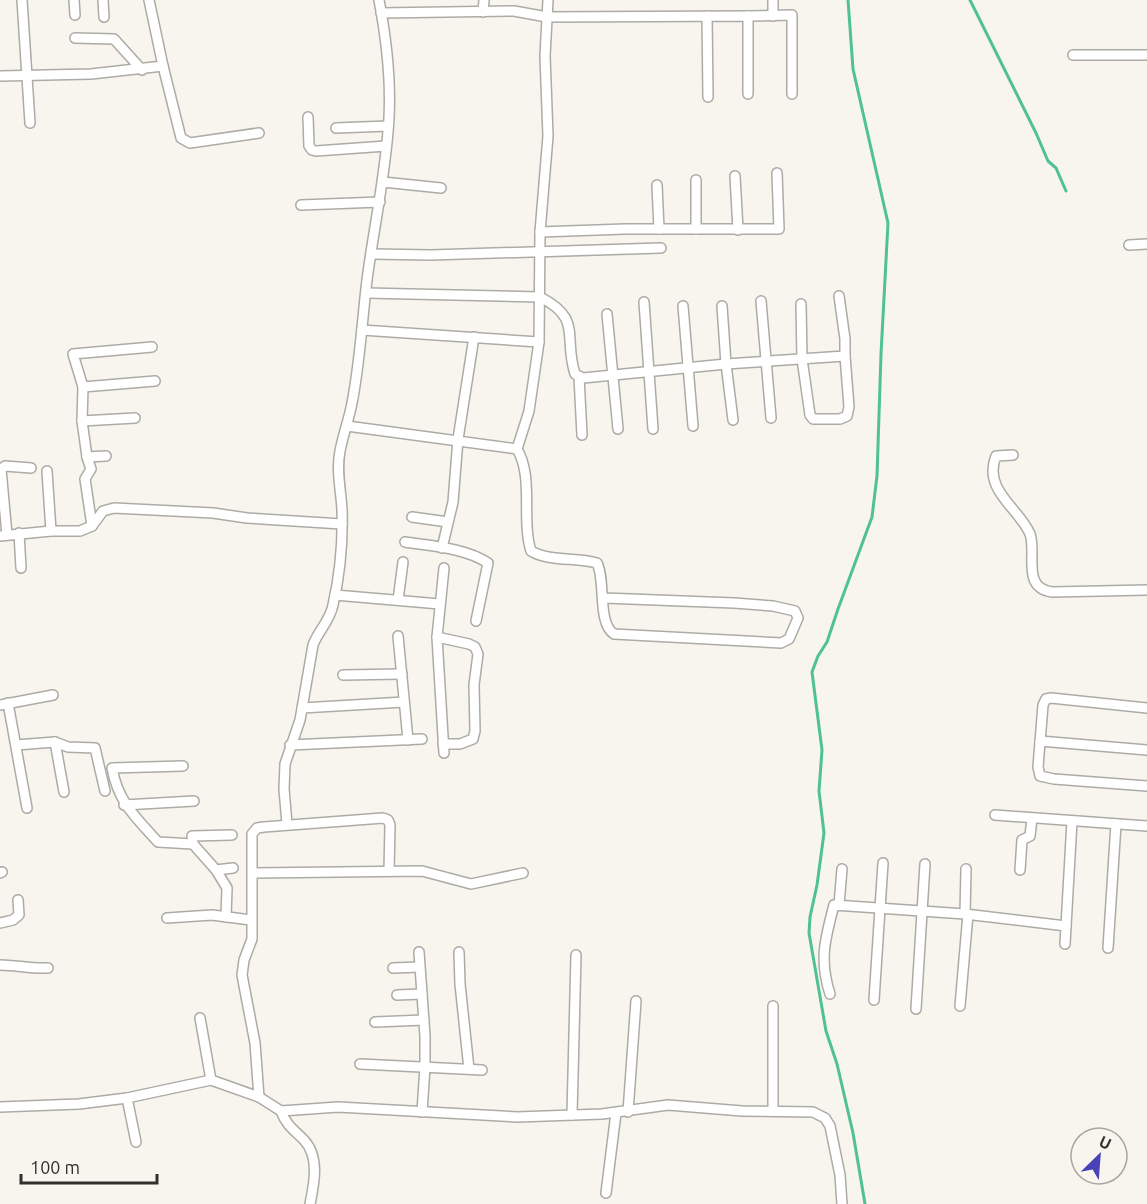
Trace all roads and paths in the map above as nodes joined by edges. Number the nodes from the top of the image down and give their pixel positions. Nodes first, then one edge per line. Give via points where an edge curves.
1 (22, 0) edge
2 (74, 0) edge
3 (103, 0) edge
4 (149, 0) edge
5 (380, 0) edge
6 (444, 0) edge
7 (484, 0) edge
8 (548, 0) edge
9 (773, 0) edge
10 (445, 11) junction
11 (483, 12) junction
12 (381, 13) junction
13 (75, 15) dead end
14 (547, 16) junction
15 (707, 16) junction
16 (748, 16) junction
17 (773, 16) junction
18 (104, 17) dead end
19 (75, 38) dead end
20 (1073, 55) dead end
21 (1147, 55) edge
22 (163, 66) junction
23 (142, 70) junction
24 (1, 76) edge
25 (28, 77) junction
26 (748, 93) dead end
27 (792, 94) dead end
28 (708, 97) dead end
29 (308, 117) dead end
30 (30, 123) dead end
31 (388, 126) junction
32 (336, 128) dead end
33 (259, 133) dead end
34 (386, 146) junction
35 (777, 173) dead end
36 (735, 176) dead end
37 (696, 180) dead end
38 (382, 182) junction
39 (657, 185) dead end
40 (441, 188) dead end
41 (380, 202) junction
42 (301, 205) dead end
43 (659, 229) junction
44 (696, 229) junction
45 (738, 230) junction
46 (540, 232) junction
47 (1147, 244) edge
48 (1129, 245) dead end
49 (662, 248) dead end
50 (540, 252) junction
51 (372, 254) junction
52 (366, 293) junction
53 (839, 296) dead end
54 (540, 297) junction
55 (644, 302) dead end
56 (761, 302) dead end
57 (801, 304) dead end
58 (683, 306) dead end
59 (722, 306) dead end
60 (607, 314) dead end
61 (362, 330) junction
62 (474, 337) junction
63 (539, 342) junction
64 (152, 347) dead end
65 (845, 356) junction
66 (802, 359) junction
67 (766, 361) junction
68 (726, 364) junction
69 (689, 368) junction
70 (650, 372) junction
71 (612, 375) junction
72 (579, 377) junction
73 (155, 381) dead end
74 (83, 387) junction
75 (135, 418) dead end
76 (771, 418) dead end
77 (734, 420) dead end
78 (82, 421) junction
79 (347, 426) junction
80 (693, 426) dead end
81 (618, 429) dead end
82 (653, 429) dead end
83 (582, 435) dead end
84 (458, 439) junction
85 (517, 449) junction
86 (1013, 455) dead end
87 (106, 456) dead end
88 (87, 457) junction
89 (31, 468) dead end
90 (47, 471) dead end
91 (412, 517) dead end
92 (448, 522) junction
93 (342, 524) junction
94 (92, 526) junction
95 (51, 531) junction
96 (19, 533) junction
97 (4, 536) edge
98 (405, 542) dead end
99 (442, 548) junction
100 (403, 562) dead end
101 (21, 568) dead end
102 (444, 568) dead end
103 (1147, 590) edge
104 (335, 595) junction
105 (604, 598) junction
106 (398, 600) junction
107 (440, 604) junction
108 (476, 621) dead end
109 (398, 636) dead end
110 (437, 637) junction
111 (402, 674) junction
112 (343, 675) dead end
113 (53, 695) dead end
114 (405, 702) junction
115 (4, 704) edge
116 (302, 708) junction
117 (1147, 708) edge
118 (422, 739) dead end
119 (408, 740) junction
120 (1040, 741) junction
121 (55, 742) junction
122 (16, 745) junction
123 (290, 745) junction
124 (1147, 750) edge
125 (183, 766) dead end
126 (1147, 786) edge
127 (105, 791) dead end
128 (64, 792) dead end
129 (194, 801) dead end
130 (124, 805) junction
131 (27, 808) dead end
132 (995, 815) dead end
133 (1032, 818) junction
134 (1072, 820) junction
135 (287, 824) junction
136 (1116, 824) junction
137 (1147, 826) edge
138 (232, 835) dead end
139 (193, 844) junction
140 (883, 863) dead end
141 (926, 864) dead end
142 (234, 868) dead end
143 (842, 869) dead end
144 (966, 869) dead end
145 (216, 870) junction
146 (1020, 870) dead end
147 (389, 871) junction
148 (253, 873) junction
149 (523, 873) dead end
150 (18, 900) dead end
151 (839, 905) junction
152 (880, 908) junction
153 (922, 911) junction
154 (966, 914) junction
155 (226, 916) junction
156 (166, 918) dead end
157 (251, 921) junction
158 (0, 923) edge
159 (1066, 926) junction
160 (1065, 944) dead end
161 (1108, 948) dead end
162 (419, 952) dead end
163 (459, 952) dead end
164 (576, 955) dead end
165 (0, 965) edge
166 (419, 967) junction
167 (48, 968) dead end
168 (393, 968) dead end
169 (397, 994) dead end
170 (422, 994) junction
171 (830, 994) dead end
172 (874, 1000) dead end
173 (636, 1001) dead end
174 (773, 1006) dead end
175 (960, 1006) dead end
176 (916, 1009) dead end
177 (200, 1018) dead end
178 (424, 1020) junction
179 (375, 1022) dead end
180 (360, 1064) dead end
181 (425, 1067) junction
182 (469, 1069) junction
183 (482, 1070) dead end
184 (211, 1080) junction
185 (127, 1098) junction
186 (259, 1098) junction
187 (0, 1107) edge
188 (281, 1111) junction
189 (773, 1111) junction
190 (422, 1112) junction
191 (628, 1112) junction
192 (616, 1113) junction
193 (572, 1115) junction
194 (136, 1142) dead end
195 (606, 1193) dead end
196 (310, 1204) edge
197 (842, 1204) edge

1 - 25 street
2 - 13 street
3 - 18 street
4 - 22 street
5 - 12 street
6 - 10 street
7 - 11 street
8 - 14 street
9 - 17 street
10 - 11 street
10 - 12 street
11 - 14 street
12 - 31 street
14 - 15 street
14 - 46 street via 548,136
15 - 16 street
15 - 28 street
16 - 17 street
16 - 26 street
17 - 27 street via 792,15
19 - 23 street via 114,39
20 - 21 street
22 - 23 street
22 - 33 street via 183,141
23 - 25 street
24 - 25 street
25 - 30 street
29 - 34 street via 312,150
31 - 32 street
31 - 34 street
34 - 38 street
35 - 45 street via 779,229
36 - 45 street
37 - 44 street
38 - 40 street
38 - 41 street
39 - 43 street
41 - 42 street
41 - 51 street
43 - 44 street
43 - 46 street
44 - 45 street
46 - 50 street
47 - 48 street
49 - 50 street
50 - 51 street
50 - 54 street
51 - 52 street
52 - 54 street
52 - 61 street
53 - 65 street
54 - 63 street
54 - 72 street via 554,304 567,319 573,365
55 - 70 street
56 - 67 street
57 - 66 street
58 - 69 street
59 - 68 street
60 - 71 street
61 - 62 street
61 - 79 street
62 - 63 street
62 - 84 street
63 - 85 street via 529,411
64 - 74 street via 73,354
65 - 66 street
65 - 66 street via 849,410 846,418 840,419 811,417
66 - 67 street
67 - 68 street
67 - 76 street
68 - 69 street
68 - 77 street
69 - 70 street
69 - 80 street
70 - 71 street
70 - 82 street
71 - 72 street
71 - 81 street
72 - 83 street
73 - 74 street
74 - 78 street
75 - 78 street
78 - 88 street
79 - 84 street
79 - 93 street via 339,454
84 - 85 street
84 - 92 street
85 - 105 street via 522,456 531,551 597,563
86 - 103 street via 996,456 994,471 1004,501 1029,532 1038,587 1052,592
87 - 88 street
88 - 94 street via 91,469 85,479
89 - 97 street via 1,469
90 - 95 street
91 - 92 street
92 - 99 street
93 - 94 street via 114,508 103,511
93 - 104 street
94 - 95 street via 80,531
95 - 96 street
96 - 97 street
96 - 101 street
98 - 99 street
99 - 108 street via 488,563
100 - 106 street
102 - 107 street
104 - 106 street
104 - 116 street via 332,612 313,645
105 - 105 street via 773,606 795,611 798,618 789,639 781,644 614,634 607,630
106 - 107 street
107 - 110 street
109 - 111 street
110 - 110 street via 468,644 478,654 473,739 443,748
111 - 112 street
111 - 114 street
113 - 115 street
114 - 116 street
114 - 119 street
115 - 122 street
116 - 123 street
117 - 120 street via 1046,699
118 - 119 street
119 - 123 street
120 - 124 street
120 - 126 street via 1040,776
121 - 122 street
121 - 127 street via 68,747 95,748
121 - 128 street
122 - 131 street
123 - 135 street via 285,764
125 - 130 street via 112,768
129 - 130 street
130 - 139 street via 158,842
132 - 133 street
133 - 134 street
133 - 146 street via 1030,836 1022,840
134 - 136 street
134 - 159 street
135 - 147 street via 386,819 390,825
135 - 148 street via 254,831
136 - 137 street
136 - 161 street
138 - 139 street via 192,836
139 - 145 street
140 - 152 street
141 - 153 street
142 - 145 street
143 - 151 street
144 - 154 street
145 - 155 street via 227,888
147 - 148 street
147 - 149 street via 430,872 471,884
148 - 157 street
150 - 158 street via 19,915
151 - 152 street
151 - 171 street via 834,905 825,938 823,973
152 - 153 street
152 - 172 street
153 - 154 street
153 - 176 street
154 - 159 street
154 - 175 street
155 - 156 street
155 - 157 street
157 - 186 street via 252,939 242,975 255,1043
159 - 160 street
162 - 166 street
163 - 182 street
164 - 193 street
165 - 167 street
166 - 168 street
166 - 170 street
169 - 170 street
170 - 178 street
173 - 191 street
174 - 189 street
177 - 184 street
178 - 179 street
178 - 181 street
180 - 181 street
181 - 182 street
181 - 190 street
182 - 183 street
184 - 185 street
184 - 186 street
185 - 187 street
185 - 194 street
186 - 188 street
188 - 190 street via 338,1107
188 - 196 street via 287,1126 307,1143 312,1154
189 - 191 street via 668,1105
189 - 197 street via 813,1112 825,1118 835,1148
190 - 193 street via 508,1117
191 - 192 street
192 - 193 street
192 - 195 street

